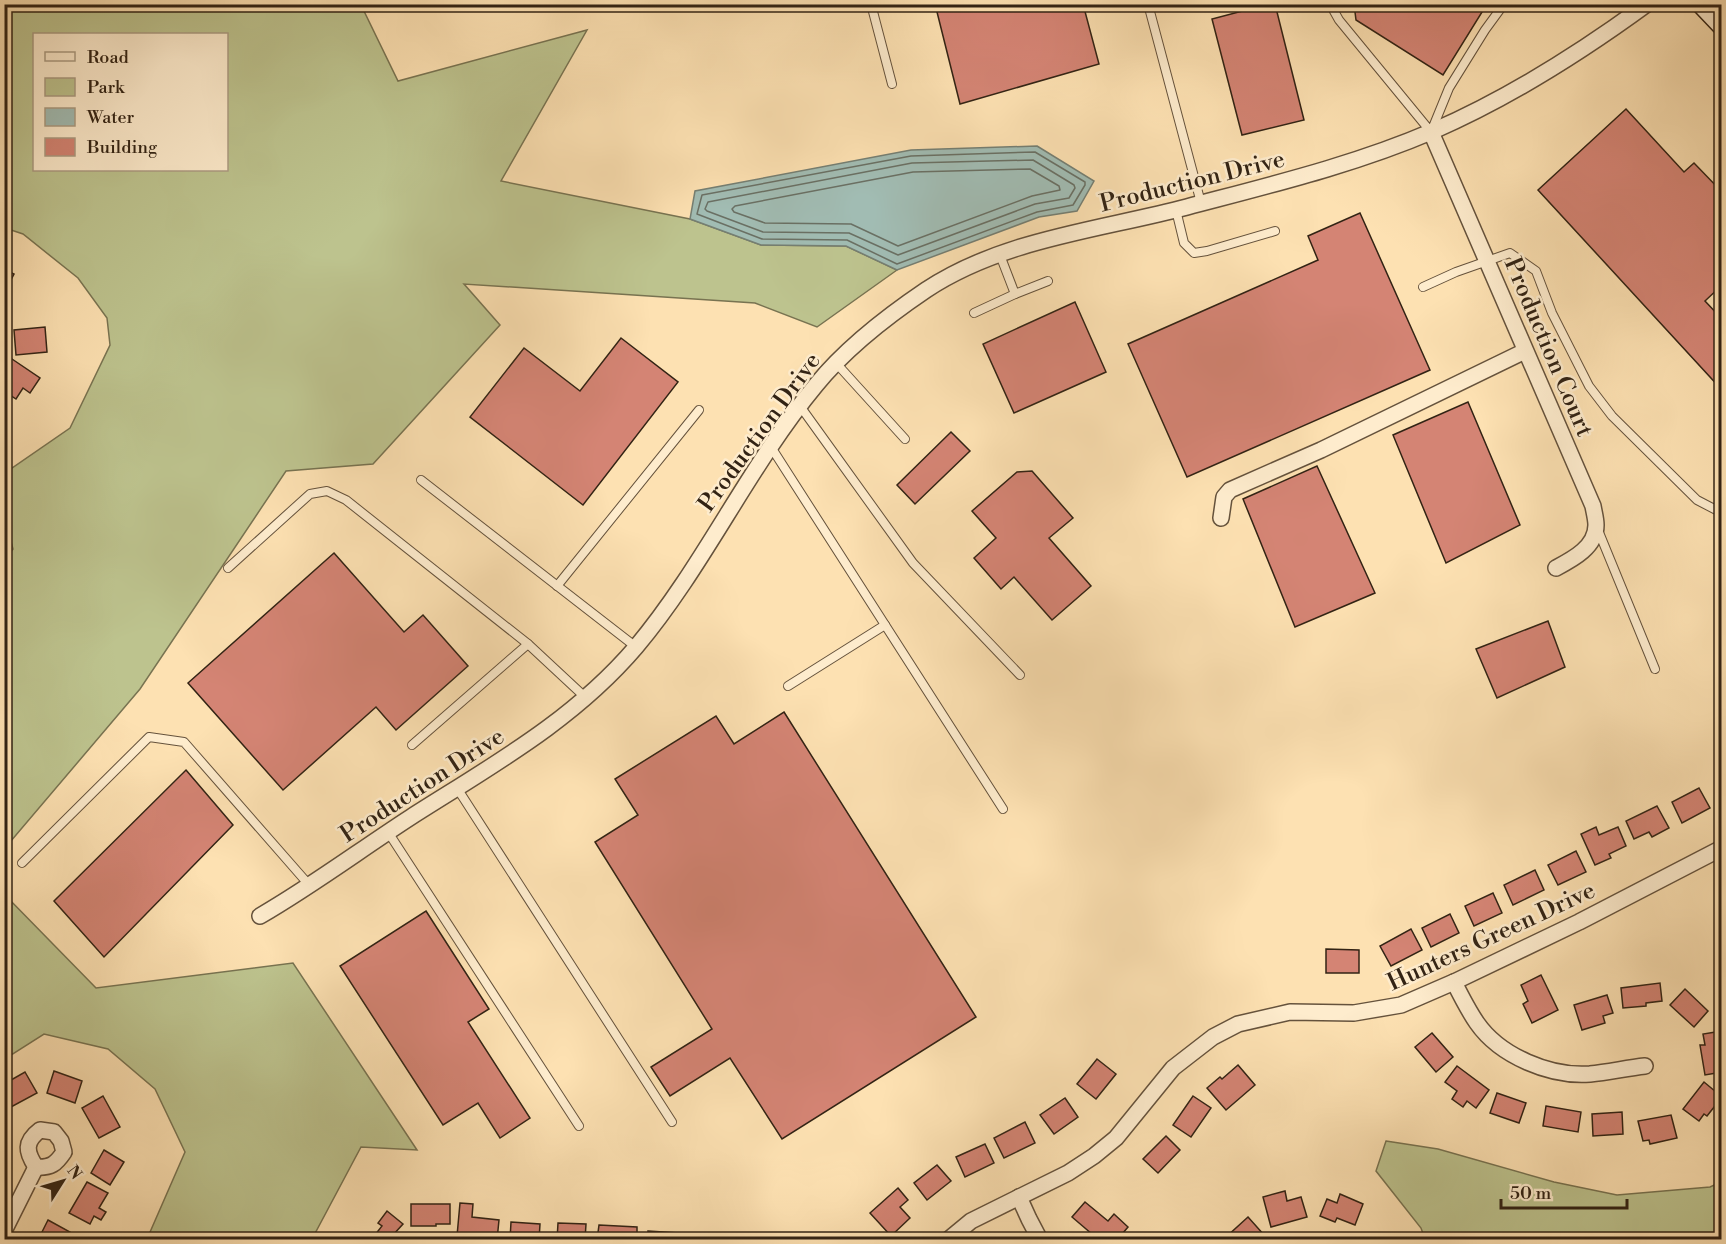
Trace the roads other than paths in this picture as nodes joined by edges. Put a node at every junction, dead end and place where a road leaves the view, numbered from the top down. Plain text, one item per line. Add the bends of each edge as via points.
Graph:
1 (871, 4) edge
2 (1148, 4) edge
3 (1330, 4) edge
4 (1504, 4) edge
5 (1647, 4) edge
6 (1703, 4) edge
7 (1722, 24) edge
8 (892, 84) dead end
9 (1431, 132) junction
10 (1200, 203) junction
11 (1176, 210) junction
12 (1275, 231) dead end
13 (1000, 255) junction
14 (1486, 261) junction
15 (1048, 281) dead end
16 (1423, 286) dead end
17 (1016, 294) junction
18 (974, 313) dead end
19 (1525, 351) junction
20 (836, 363) junction
21 (800, 406) junction
22 (699, 410) dead end
23 (905, 439) dead end
24 (771, 447) junction
25 (421, 480) dead end
26 (1722, 513) edge
27 (1221, 518) dead end
28 (1597, 526) junction
29 (228, 568) dead end
30 (1556, 568) dead end
31 (557, 586) junction
32 (885, 625) junction
33 (528, 644) junction
34 (636, 647) junction
35 (1654, 669) dead end
36 (1020, 675) dead end
37 (788, 686) dead end
38 (586, 698) junction
39 (412, 746) dead end
40 (457, 788) junction
41 (1003, 809) dead end
42 (388, 832) junction
43 (1722, 848) edge
44 (22, 863) dead end
45 (310, 886) junction
46 (260, 916) dead end
47 (1454, 982) junction
48 (1645, 1066) dead end
49 (672, 1122) dead end
50 (579, 1126) dead end
51 (36, 1167) dead end
52 (1020, 1197) junction
53 (4, 1231) edge
54 (948, 1239) edge
55 (1040, 1239) edge

1 - 8 lane
2 - 10 lane
3 - 9 lane via 1339,21
4 - 9 lane via 1449,88
5 - 9 street, Production Drive via 1558,64 1486,106
6 - 7 main road
9 - 10 street, Production Drive via 1321,171
9 - 14 street, Production Court
10 - 11 street, Production Drive
11 - 12 lane via 1184,243 1194,253
11 - 13 street, Production Drive
13 - 17 lane
13 - 20 street, Production Drive via 928,289 864,336
14 - 16 lane
14 - 19 street, Production Court
14 - 26 lane via 1510,252 1536,271 1588,386 1612,416 1697,500
15 - 17 lane
17 - 18 lane
19 - 27 street via 1230,490 1224,497
19 - 28 street, Production Court via 1593,506
20 - 21 street, Production Drive
20 - 23 lane
21 - 24 street, Production Drive
21 - 36 lane via 913,563
22 - 31 lane
24 - 32 lane
24 - 34 street, Production Drive
25 - 31 lane
28 - 30 street via 1585,550
28 - 35 lane
29 - 33 lane via 310,494 327,491 345,500
31 - 34 lane
32 - 37 lane
32 - 41 lane
33 - 38 lane
33 - 39 lane
34 - 38 street, Production Drive
38 - 40 street, Production Drive via 506,758
40 - 42 street, Production Drive
40 - 49 lane
42 - 45 street, Production Drive
42 - 50 lane
43 - 47 street, Hunters Green Drive
44 - 45 lane via 149,737 184,742
45 - 46 street, Production Drive
47 - 48 street via 1476,1023 1492,1040 1522,1060 1577,1074
47 - 52 street, Hunters Green Drive via 1401,1005 1378,1010 1290,1012 1239,1024 1214,1037 1173,1068 1116,1138 1094,1156
51 - 53 street
52 - 54 street, Hunters Green Drive via 971,1221
52 - 55 street

